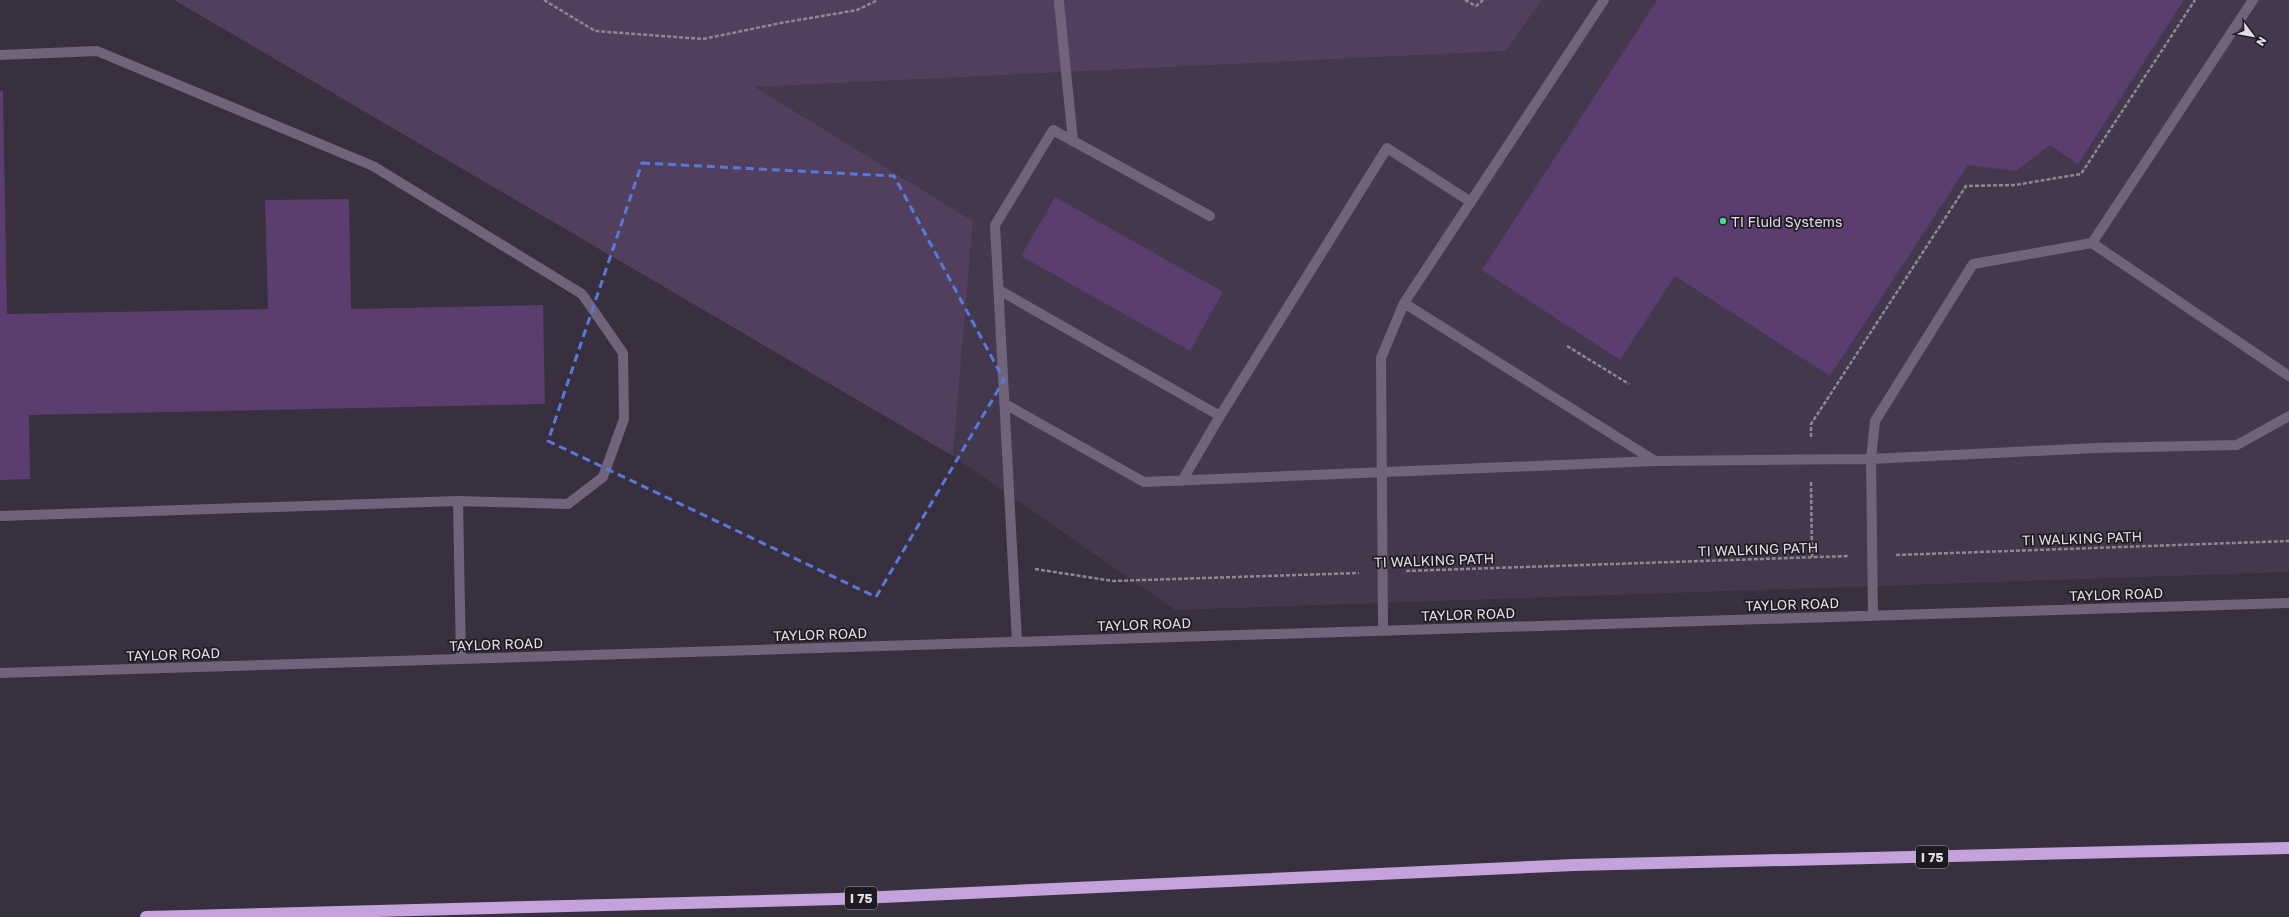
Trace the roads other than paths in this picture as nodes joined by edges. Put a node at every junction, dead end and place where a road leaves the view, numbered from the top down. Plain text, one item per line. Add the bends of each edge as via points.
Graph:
1 (1604, 0) edge
2 (2253, 0) edge
3 (1059, 2) dead end
4 (0, 55) edge
5 (1073, 141) junction
6 (1471, 202) junction
7 (1210, 216) dead end
8 (2092, 243) junction
9 (999, 290) junction
10 (1404, 303) junction
11 (2289, 376) edge
12 (1005, 404) junction
13 (1220, 416) junction
14 (2289, 416) edge
15 (1871, 459) junction
16 (1655, 461) junction
17 (1382, 472) junction
18 (1182, 481) junction
19 (458, 501) junction
20 (0, 516) edge
21 (2289, 603) edge
22 (1873, 615) junction
23 (1383, 630) junction
24 (1017, 642) junction
25 (461, 659) junction
26 (0, 673) edge
27 (2289, 848) edge
28 (146, 917) edge

1 - 6 street
2 - 8 street
3 - 5 street
4 - 19 street via 97,51 373,166 582,294 623,353 624,419 603,477 568,504
5 - 7 street
5 - 9 street via 1053,130 995,225
6 - 10 street
6 - 13 street via 1387,148
8 - 11 street
8 - 15 street via 1974,264 1875,421
9 - 12 street
9 - 13 street
10 - 16 street
10 - 17 street via 1381,358
12 - 18 street via 1144,482
12 - 24 street
13 - 18 street
14 - 15 street via 2237,445
15 - 16 street
15 - 22 street
16 - 17 street
17 - 18 street
17 - 23 street
19 - 20 street
19 - 25 street
21 - 22 street, TAYLOR ROAD
22 - 23 street, TAYLOR ROAD
23 - 24 street, TAYLOR ROAD
24 - 25 street, TAYLOR ROAD
25 - 26 street, TAYLOR ROAD
27 - 28 highway, I 75 via 1574,865 838,900

